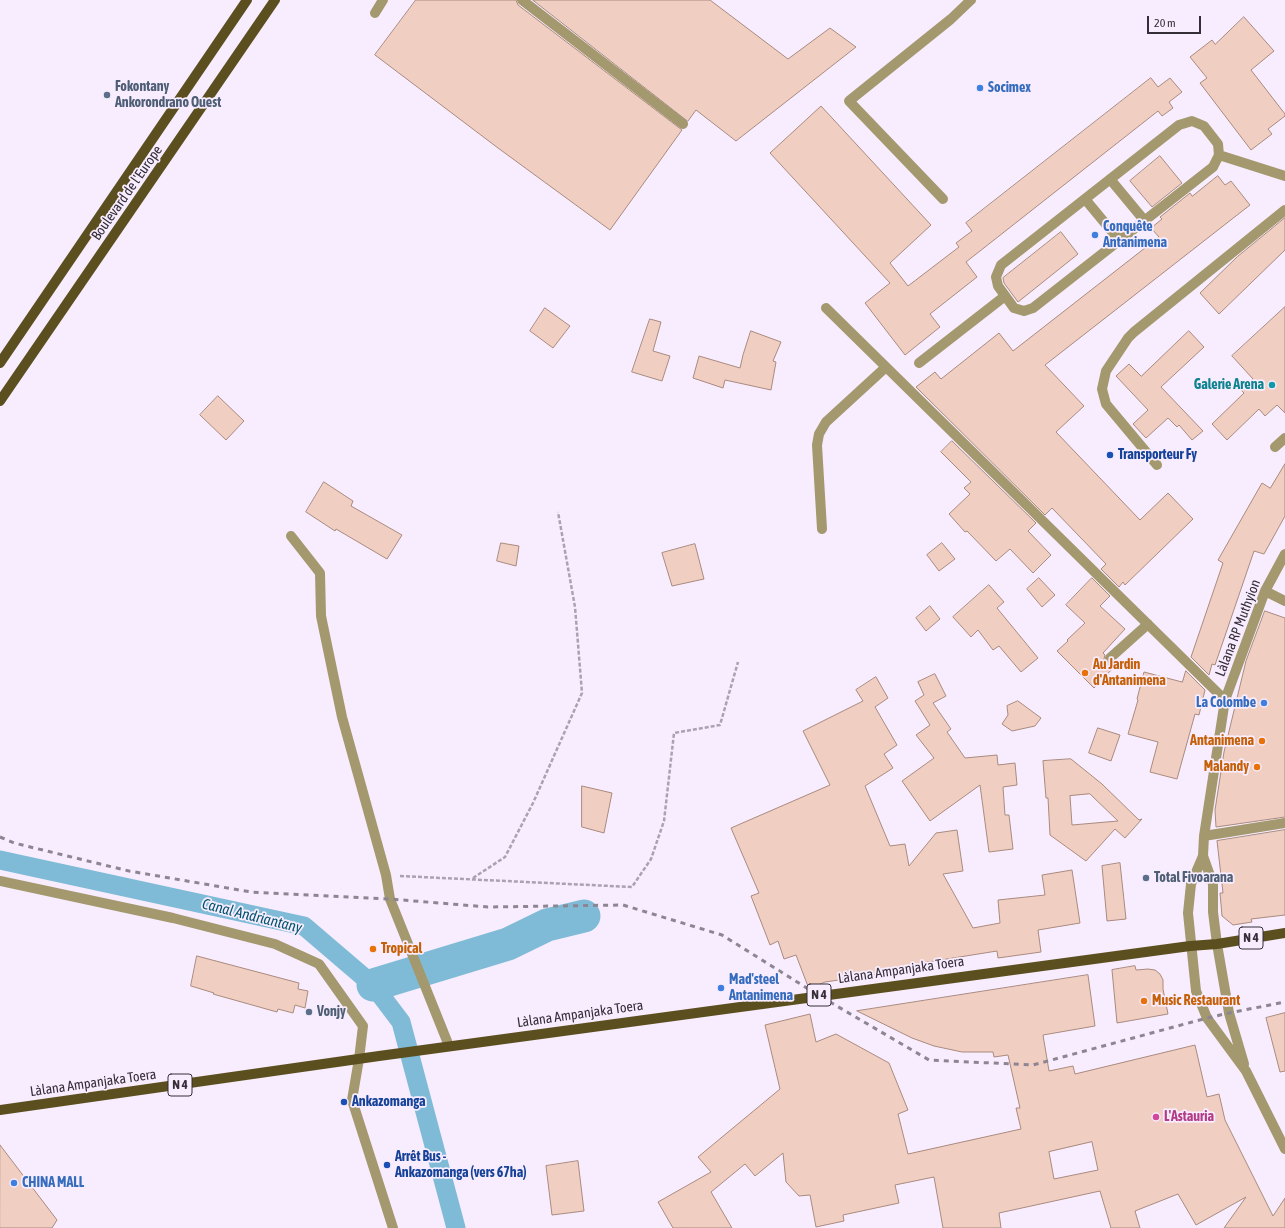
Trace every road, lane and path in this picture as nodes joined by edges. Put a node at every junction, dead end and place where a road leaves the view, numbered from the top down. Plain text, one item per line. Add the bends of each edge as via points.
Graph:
1 (247, 0) edge
2 (275, 0) edge
3 (384, 0) edge
4 (522, 0) edge
5 (971, 0) edge
6 (375, 13) dead end
7 (683, 124) dead end
8 (1219, 155) junction
9 (1285, 176) edge
10 (1110, 179) junction
11 (943, 199) dead end
12 (1085, 199) junction
13 (1285, 210) edge
14 (1144, 220) junction
15 (1119, 240) junction
16 (1005, 296) junction
17 (826, 308) dead end
18 (0, 363) edge
19 (919, 363) dead end
20 (886, 367) junction
21 (0, 401) edge
22 (1285, 438) edge
23 (1275, 447) dead end
24 (1156, 465) dead end
25 (558, 512) dead end
26 (822, 529) dead end
27 (291, 536) dead end
28 (1285, 554) edge
29 (1265, 592) junction
30 (1285, 601) edge
31 (1148, 624) junction
32 (1110, 658) dead end
33 (738, 662) dead end
34 (1226, 700) junction
35 (1285, 823) edge
36 (1204, 836) junction
37 (1203, 856) junction
38 (386, 875) junction
39 (472, 878) junction
40 (0, 881) edge
41 (1285, 933) edge
42 (1216, 944) junction
43 (1190, 946) junction
44 (449, 1046) junction
45 (359, 1059) junction
46 (1246, 1071) junction
47 (0, 1110) edge
48 (1285, 1149) edge
49 (393, 1228) edge

1 - 18 main road, Boulevard de l'Europe
2 - 21 main road, Boulevard de l'Europe
3 - 6 street
4 - 7 street
5 - 11 street via 952,19 849,101
8 - 9 street
8 - 10 street via 1218,144 1204,126 1192,121 1179,124
8 - 14 street via 1213,166
10 - 12 street
10 - 14 street
12 - 15 street
12 - 16 street via 1001,265 996,277 998,286
13 - 24 street via 1134,332 1106,371 1102,389 1106,404
14 - 15 street
15 - 16 street via 1033,308 1024,311 1014,308
16 - 19 street
17 - 20 street
20 - 26 street via 826,422 819,434 817,446
20 - 31 street
22 - 23 street
25 - 39 path via 575,606 582,693 505,857
27 - 38 street via 320,573 321,616 342,717
28 - 29 street, Làlana RP Muthyion
29 - 30 street
29 - 34 street, Làlana RP Muthyion
31 - 32 street
31 - 34 street
33 - 39 path via 720,725 674,733 664,821 651,859 632,887
34 - 36 street, Làlana RP Muthyion
35 - 36 street
36 - 37 street, Làlana RP Muthyion
37 - 42 street, Làlana RP Muthyion via 1213,884
37 - 43 street, Làlana RP Muthyion via 1191,884 1188,913
38 - 39 path
38 - 44 street via 390,899
40 - 45 street via 172,918 275,944 319,964 363,1026
41 - 42 main road, Làlana Ampanjaka Toera / N 4
42 - 43 main road, Làlana Ampanjaka Toera / N 4
42 - 46 street, Làlana RP Muthyion via 1229,1013
43 - 44 main road, Làlana Ampanjaka Toera / N 4
43 - 46 street, Làlana RP Muthyion via 1196,991 1207,1018
44 - 45 main road, Làlana Ampanjaka Toera / N 4
45 - 47 main road, Làlana Ampanjaka Toera / N 4
45 - 49 street via 352,1100
46 - 48 street

